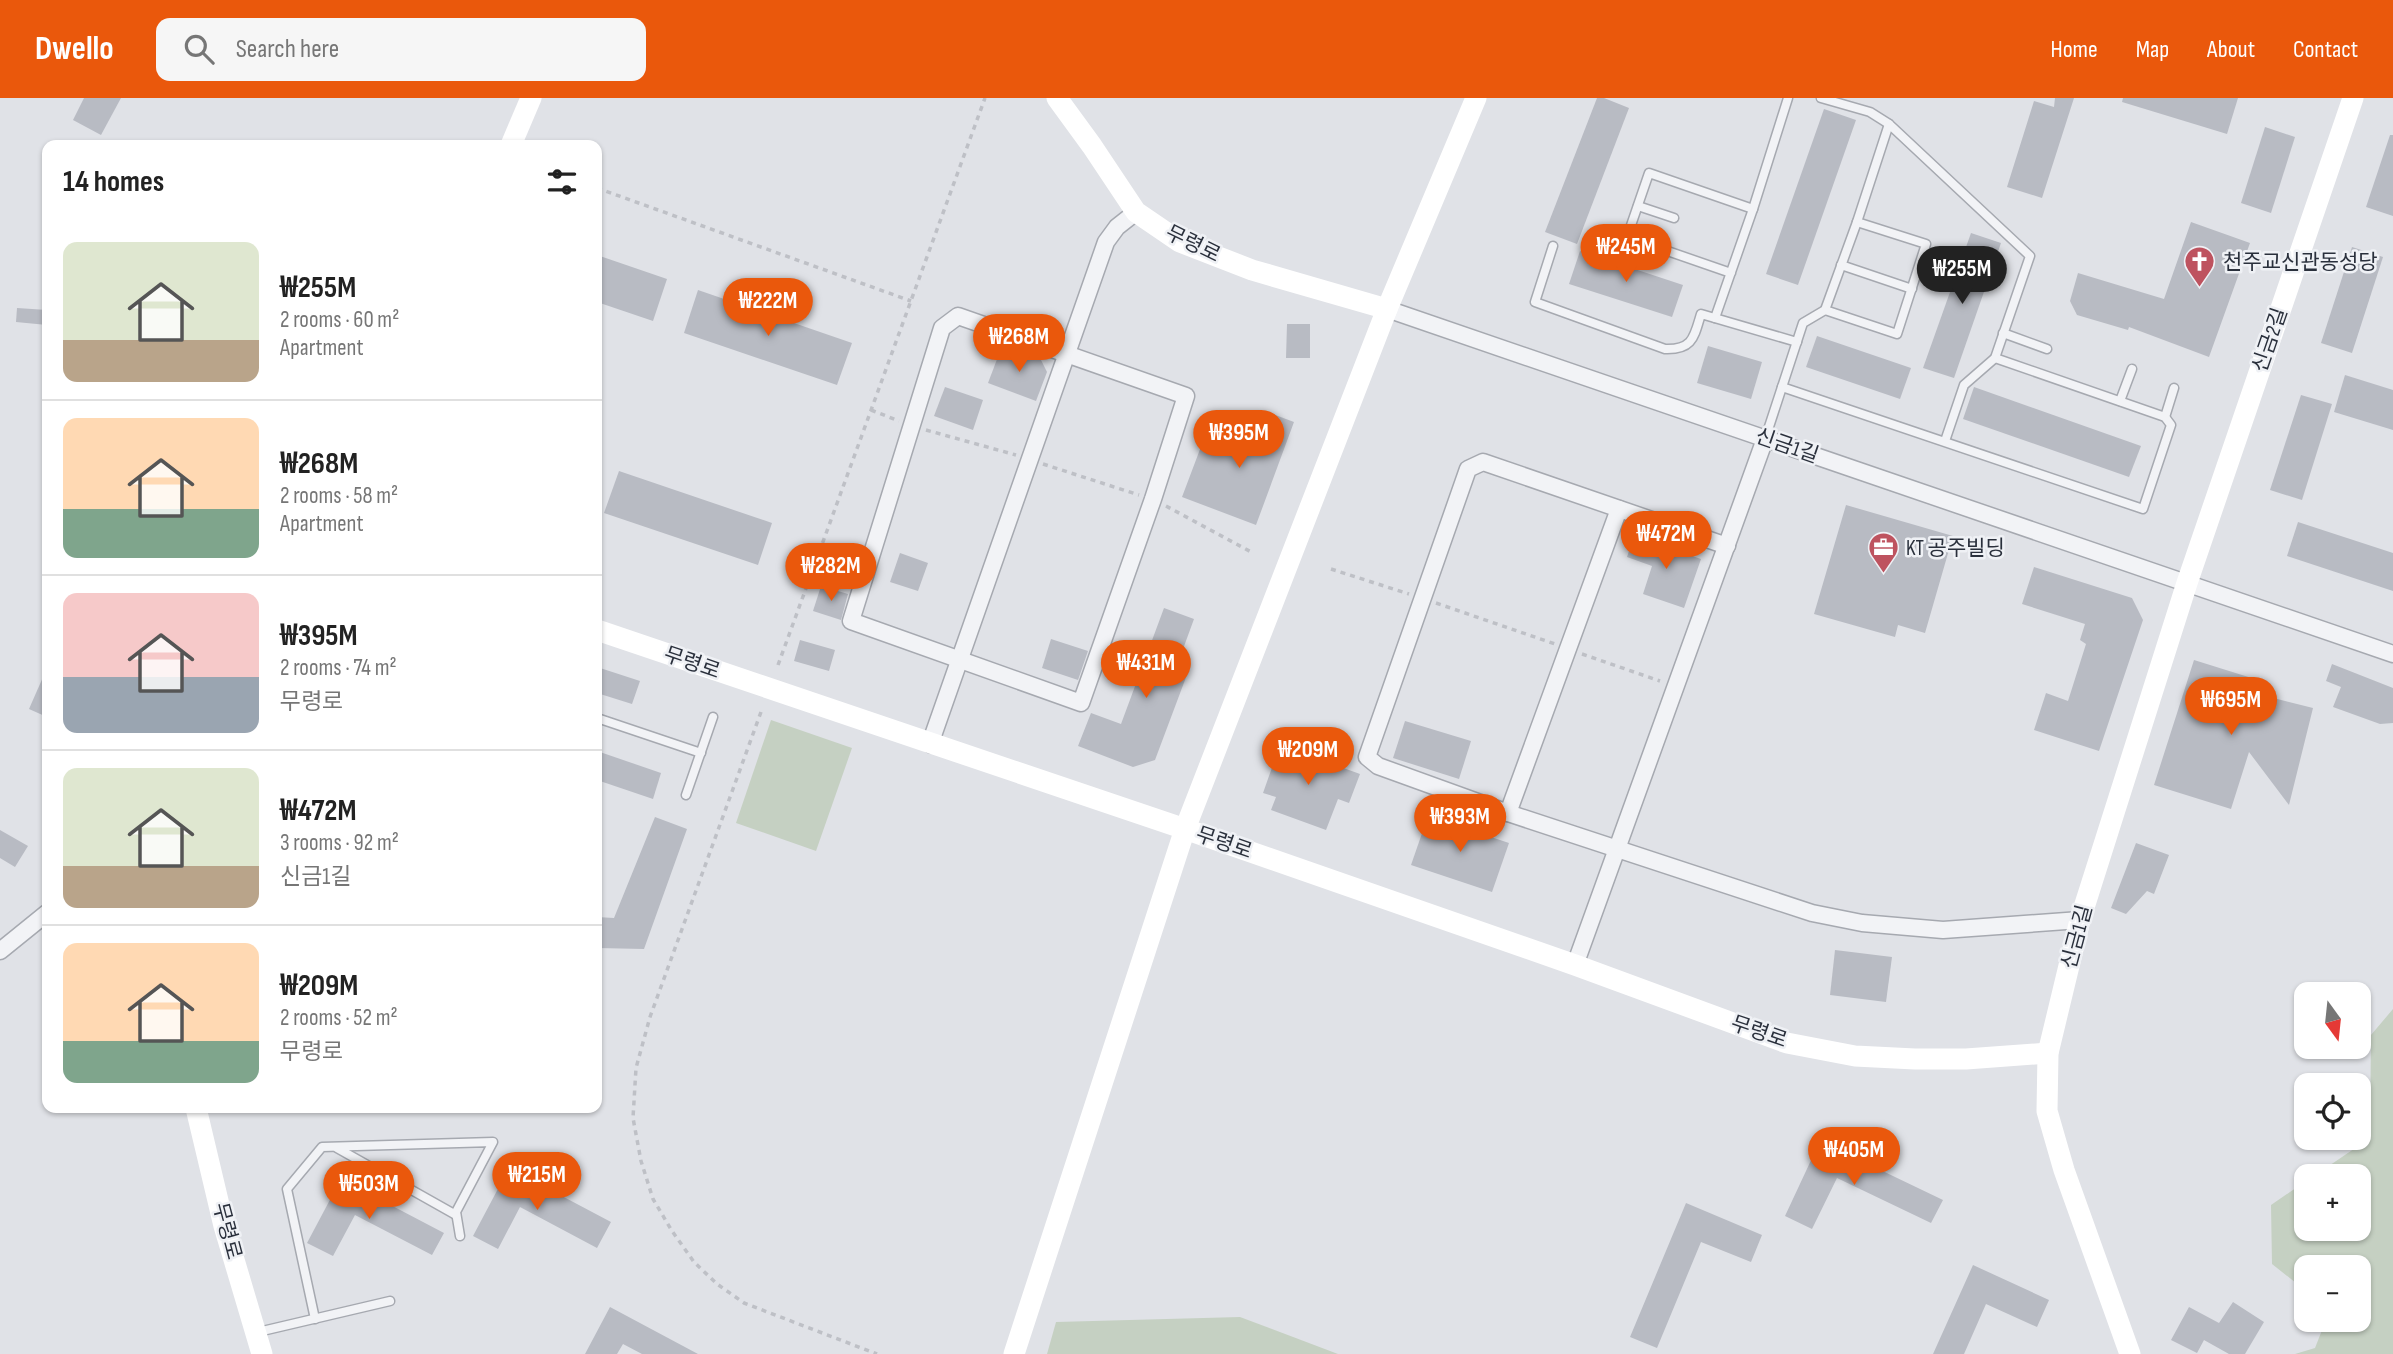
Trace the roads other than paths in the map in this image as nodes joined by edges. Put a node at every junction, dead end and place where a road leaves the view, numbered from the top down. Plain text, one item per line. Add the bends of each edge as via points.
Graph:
1 (531, 98) edge
2 (1057, 98) edge
3 (1476, 98) edge
4 (1788, 98) edge
5 (1821, 98) edge
6 (2353, 98) edge
7 (1889, 124) junction
8 (513, 140) edge
9 (1638, 206) junction
10 (1753, 209) junction
11 (1136, 212) junction
12 (1674, 218) dead end
13 (1857, 222) junction
14 (1553, 246) dead end
15 (1841, 265) junction
16 (1731, 272) junction
17 (1912, 289) junction
18 (1387, 309) junction
19 (1825, 310) junction
20 (1715, 318) junction
21 (2003, 333) junction
22 (1797, 342) junction
23 (2048, 349) dead end
24 (1065, 354) junction
25 (1995, 358) junction
26 (2132, 369) dead end
27 (1782, 387) junction
28 (2174, 388) dead end
29 (2120, 401) junction
30 (2165, 417) junction
31 (1765, 439) junction
32 (1945, 441) junction
33 (1619, 509) junction
34 (1727, 545) junction
35 (2187, 583) junction
36 (602, 633) edge
37 (2393, 654) edge
38 (960, 660) junction
39 (713, 717) dead end
40 (602, 720) edge
41 (930, 744) junction
42 (701, 752) junction
43 (686, 795) dead end
44 (1508, 813) junction
45 (1185, 829) junction
46 (1617, 849) junction
47 (42, 917) edge
48 (2080, 920) junction
49 (0, 951) edge
50 (1575, 965) junction
51 (2048, 1052) junction
52 (197, 1113) edge
53 (335, 1146) junction
54 (456, 1215) junction
55 (460, 1236) dead end
56 (390, 1301) dead end
57 (315, 1319) junction
58 (255, 1333) junction
59 (262, 1354) edge
60 (1014, 1354) edge
61 (2130, 1354) edge

1 - 8 street
2 - 11 street, 무령로
3 - 18 street, 무령로
4 - 10 lane
5 - 7 lane via 1870,112
6 - 35 street, 신금2길
7 - 13 lane
7 - 21 lane via 2030,256
9 - 10 lane via 1649,173
9 - 12 lane
9 - 16 lane via 1627,237
10 - 16 lane
11 - 18 street, 무령로 via 1180,242
11 - 24 street via 1106,242
13 - 15 lane
13 - 17 lane via 1926,244
14 - 20 lane via 1535,302 1665,349 1689,344 1701,314
15 - 17 lane
15 - 19 lane
16 - 20 lane
17 - 19 lane via 1897,334
18 - 31 street, 신금1길
18 - 45 street, 무령로
19 - 22 lane via 1803,323
20 - 22 lane
21 - 23 lane
21 - 25 lane
22 - 27 lane
24 - 38 street
24 - 38 street via 958,316 942,328 851,621
24 - 38 street via 1186,396 1153,499 1081,703
25 - 29 lane
25 - 32 lane via 1964,385
26 - 29 lane
27 - 31 lane
27 - 32 lane
28 - 30 lane
29 - 30 lane
30 - 32 lane via 2171,425 2143,509
31 - 34 street
31 - 35 street, 신금1길
33 - 34 street
33 - 44 street
33 - 44 street via 1483,462 1468,469 1367,757 1378,766
34 - 46 street
35 - 37 street, 신금1길
35 - 48 street, 신금1길
36 - 41 street, 무령로
38 - 41 street
39 - 42 lane
40 - 42 lane
41 - 45 street, 무령로
42 - 43 lane
44 - 46 street
45 - 50 street, 무령로
45 - 60 street, 무령로
46 - 48 street via 1812,913 1862,923 1943,930
46 - 50 street
47 - 49 street
48 - 51 street, 신금1길
50 - 51 street, 무령로 via 1787,1043 1854,1056 1966,1059
51 - 61 street via 2047,1111
52 - 58 street, 무령로
53 - 54 lane
53 - 54 lane via 493,1142
53 - 57 lane via 322,1147 287,1189
54 - 55 lane
56 - 57 lane
57 - 58 lane
58 - 59 street, 무령로

